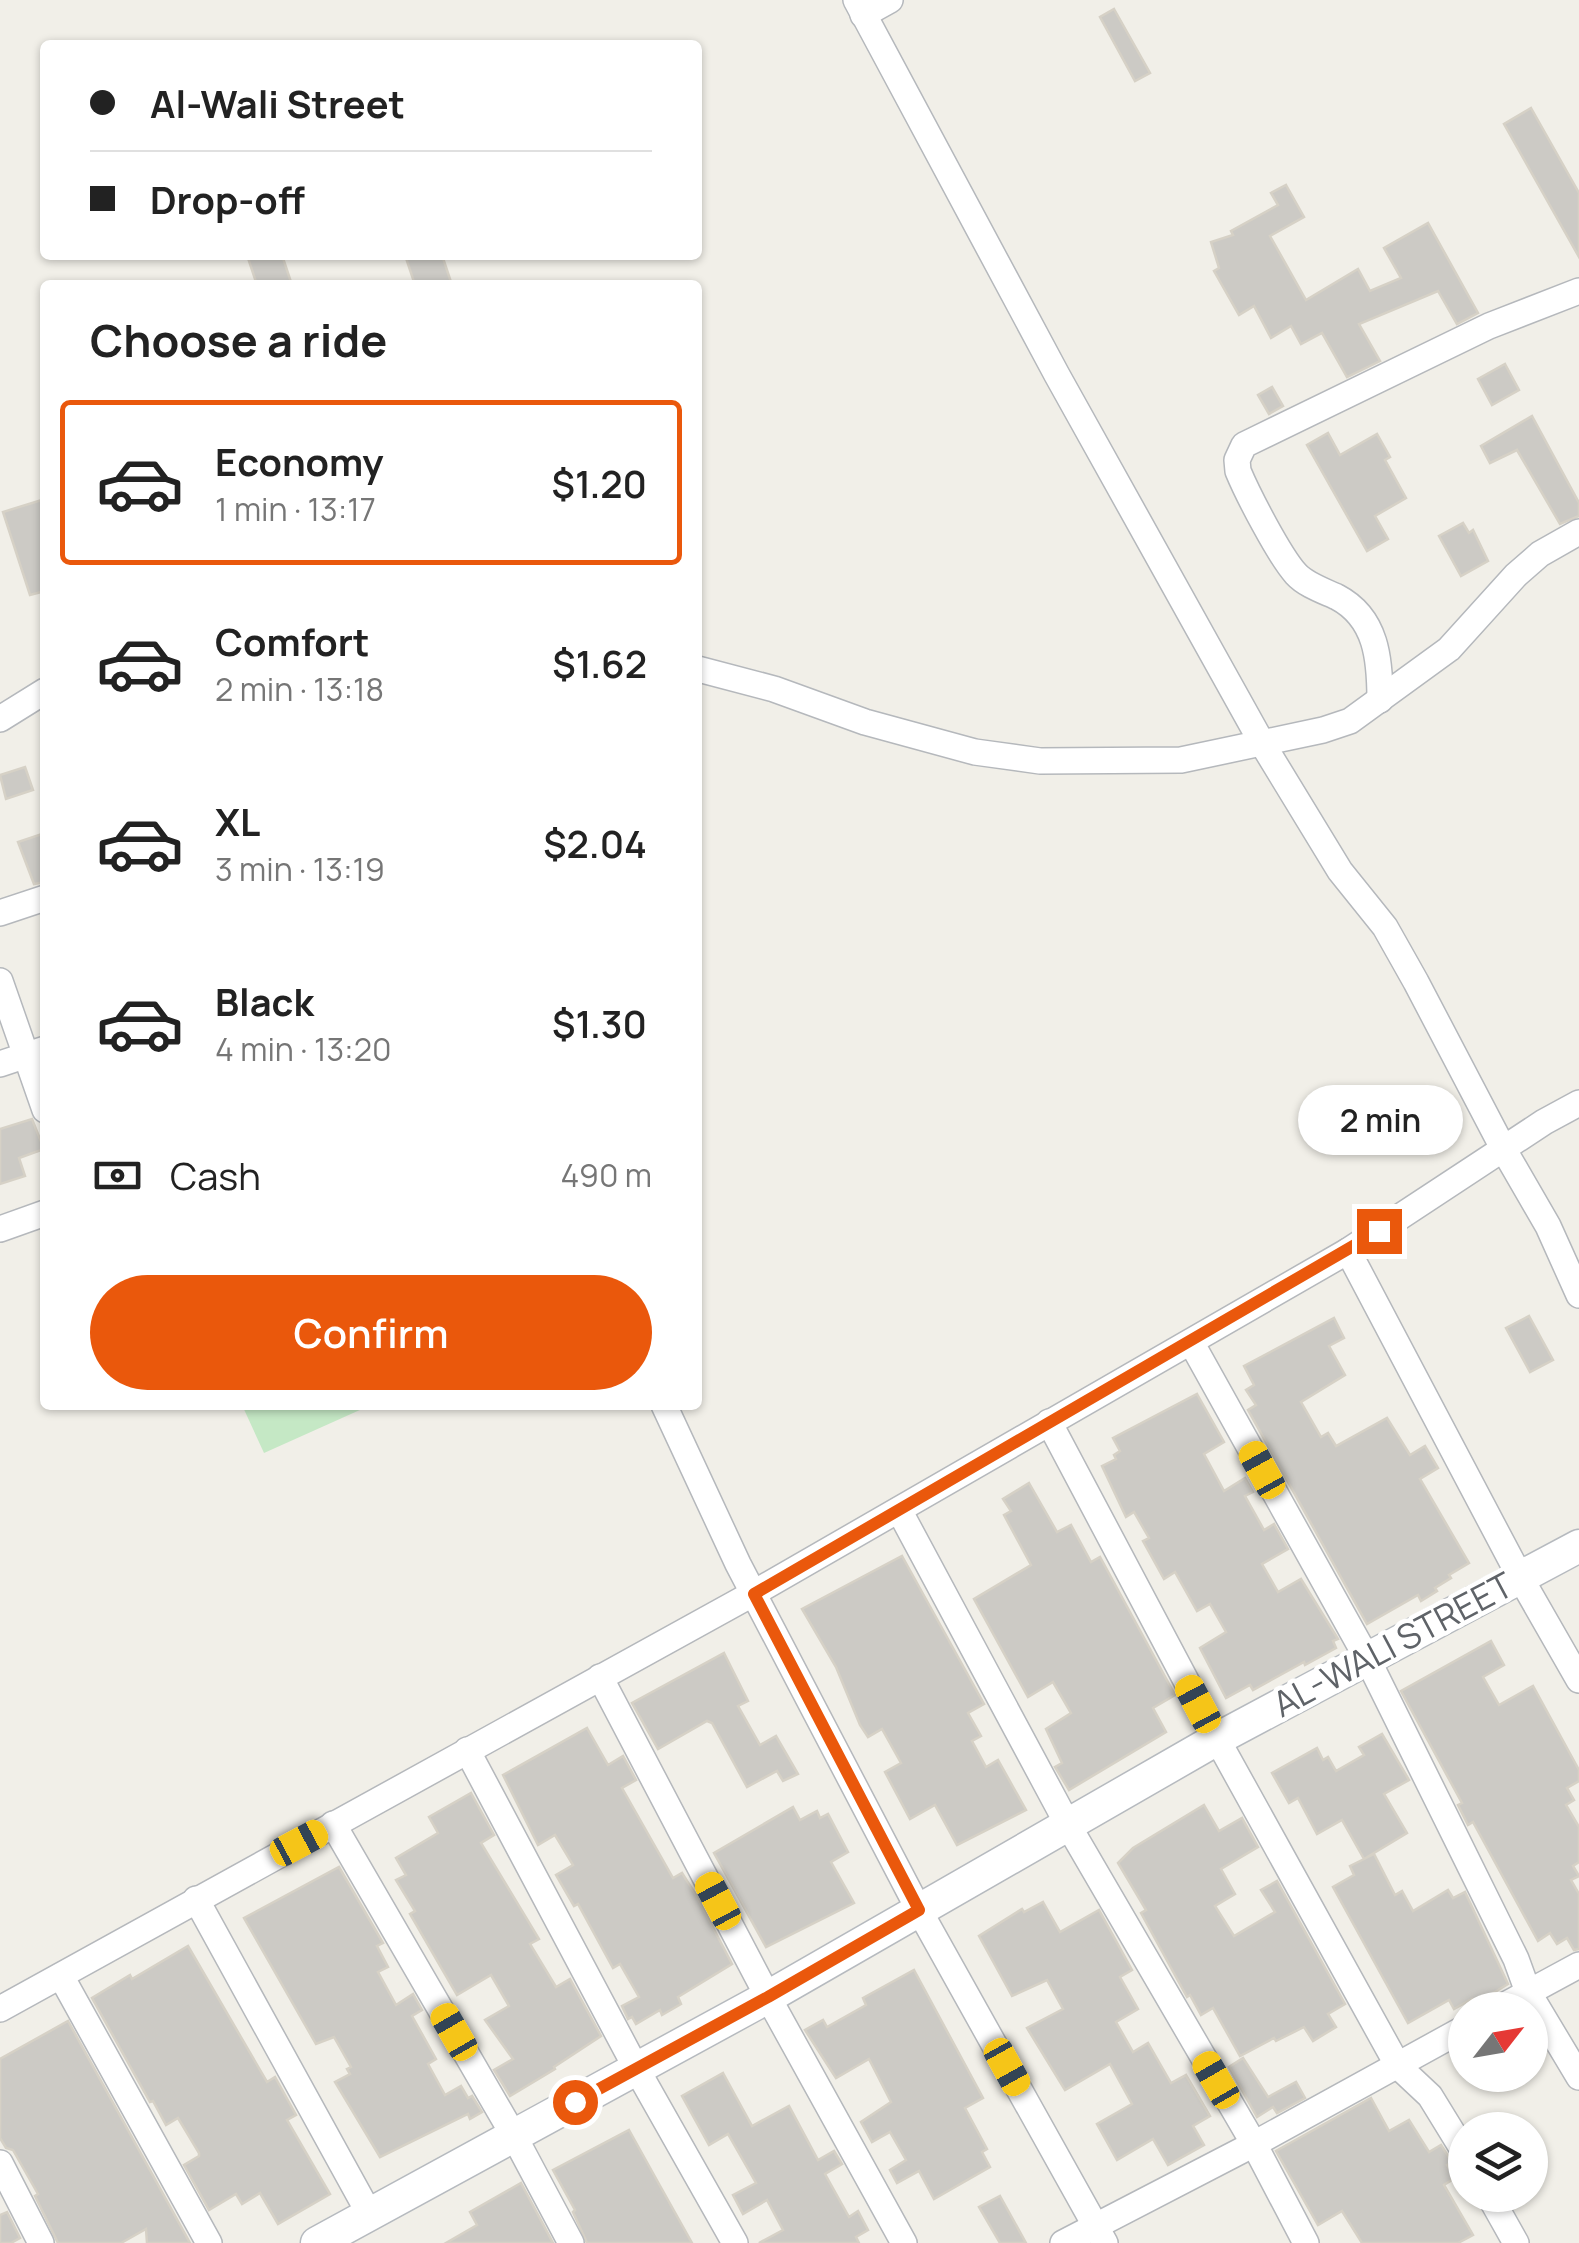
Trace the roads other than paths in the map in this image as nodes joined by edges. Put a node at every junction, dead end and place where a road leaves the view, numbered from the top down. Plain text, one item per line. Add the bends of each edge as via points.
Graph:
1 (890, 0) edge
2 (860, 7) edge
3 (1579, 291) edge
4 (1579, 532) edge
5 (702, 669) edge
6 (40, 694) edge
7 (1380, 700) junction
8 (0, 719) edge
9 (1262, 743) junction
10 (40, 900) edge
11 (0, 913) edge
12 (0, 981) edge
13 (35, 1052) edge
14 (0, 1064) edge
15 (40, 1081) edge
16 (1579, 1103) edge
17 (1504, 1150) junction
18 (40, 1215) edge
19 (0, 1229) edge
20 (1348, 1251) junction
21 (1579, 1295) edge
22 (1191, 1342) junction
23 (666, 1410) edge
24 (1048, 1422) junction
25 (899, 1510) junction
26 (1579, 1546) edge
27 (1520, 1576) junction
28 (754, 1594) junction
29 (1368, 1660) junction
30 (600, 1677) junction
31 (1579, 1680) edge
32 (1217, 1738) junction
33 (467, 1750) junction
34 (333, 1824) junction
35 (1068, 1825) junction
36 (196, 1899) junction
37 (919, 1910) junction
38 (1579, 1965) edge
39 (60, 1976) junction
40 (1528, 1992) joint
41 (768, 1997) junction
42 (0, 2010) edge
43 (1548, 2025) edge
44 (1448, 2038) edge
45 (1398, 2066) junction
46 (636, 2068) junction
47 (1579, 2077) edge
48 (1448, 2125) edge
49 (514, 2136) junction
50 (1254, 2144) junction
51 (0, 2163) edge
52 (1499, 2212) edge
53 (370, 2215) junction
54 (1100, 2234) edge
55 (42, 2243) edge
56 (209, 2243) edge
57 (317, 2243) edge
58 (571, 2243) edge
59 (735, 2243) edge
60 (904, 2243) edge
61 (1063, 2243) edge
62 (1306, 2243) edge
63 (1516, 2243) edge

1 - 2 street
2 - 9 street
3 - 7 street via 1489,326 1244,445 1238,471 1296,574 1364,620 1376,644
4 - 7 street via 1516,574 1449,649
5 - 9 street via 938,742 1040,762 1181,760
6 - 8 street
7 - 9 street via 1350,722
9 - 17 street via 1340,871 1385,927
10 - 11 street
12 - 13 street
13 - 14 street
13 - 15 street
16 - 17 street
17 - 20 street
17 - 21 street
18 - 19 street
20 - 22 street
20 - 27 street
22 - 24 street
22 - 29 street
23 - 28 street
24 - 25 street
24 - 32 street
25 - 28 street
25 - 35 street
26 - 27 main road, AL-WALI STREET
27 - 29 main road, AL-WALI STREET
27 - 31 street
28 - 30 street
28 - 37 street
29 - 32 main road, AL-WALI STREET
29 - 40 street
30 - 33 street
30 - 41 street
32 - 35 main road, AL-WALI STREET
32 - 45 street
33 - 34 street
33 - 46 street
34 - 36 street
34 - 49 street
35 - 37 main road, AL-WALI STREET
35 - 50 street
36 - 39 street
36 - 53 street
37 - 41 main road, AL-WALI STREET
37 - 54 street
38 - 40 street
39 - 42 street
39 - 56 street
41 - 46 main road, AL-WALI STREET
41 - 60 street
43 - 47 street
44 - 45 street
45 - 48 street via 1430,2096
45 - 50 street
46 - 49 main road, AL-WALI STREET
46 - 59 street
49 - 53 main road, AL-WALI STREET
49 - 58 street
50 - 54 street
50 - 62 street
51 - 55 street
52 - 63 street
53 - 57 main road, AL-WALI STREET
54 - 61 street

